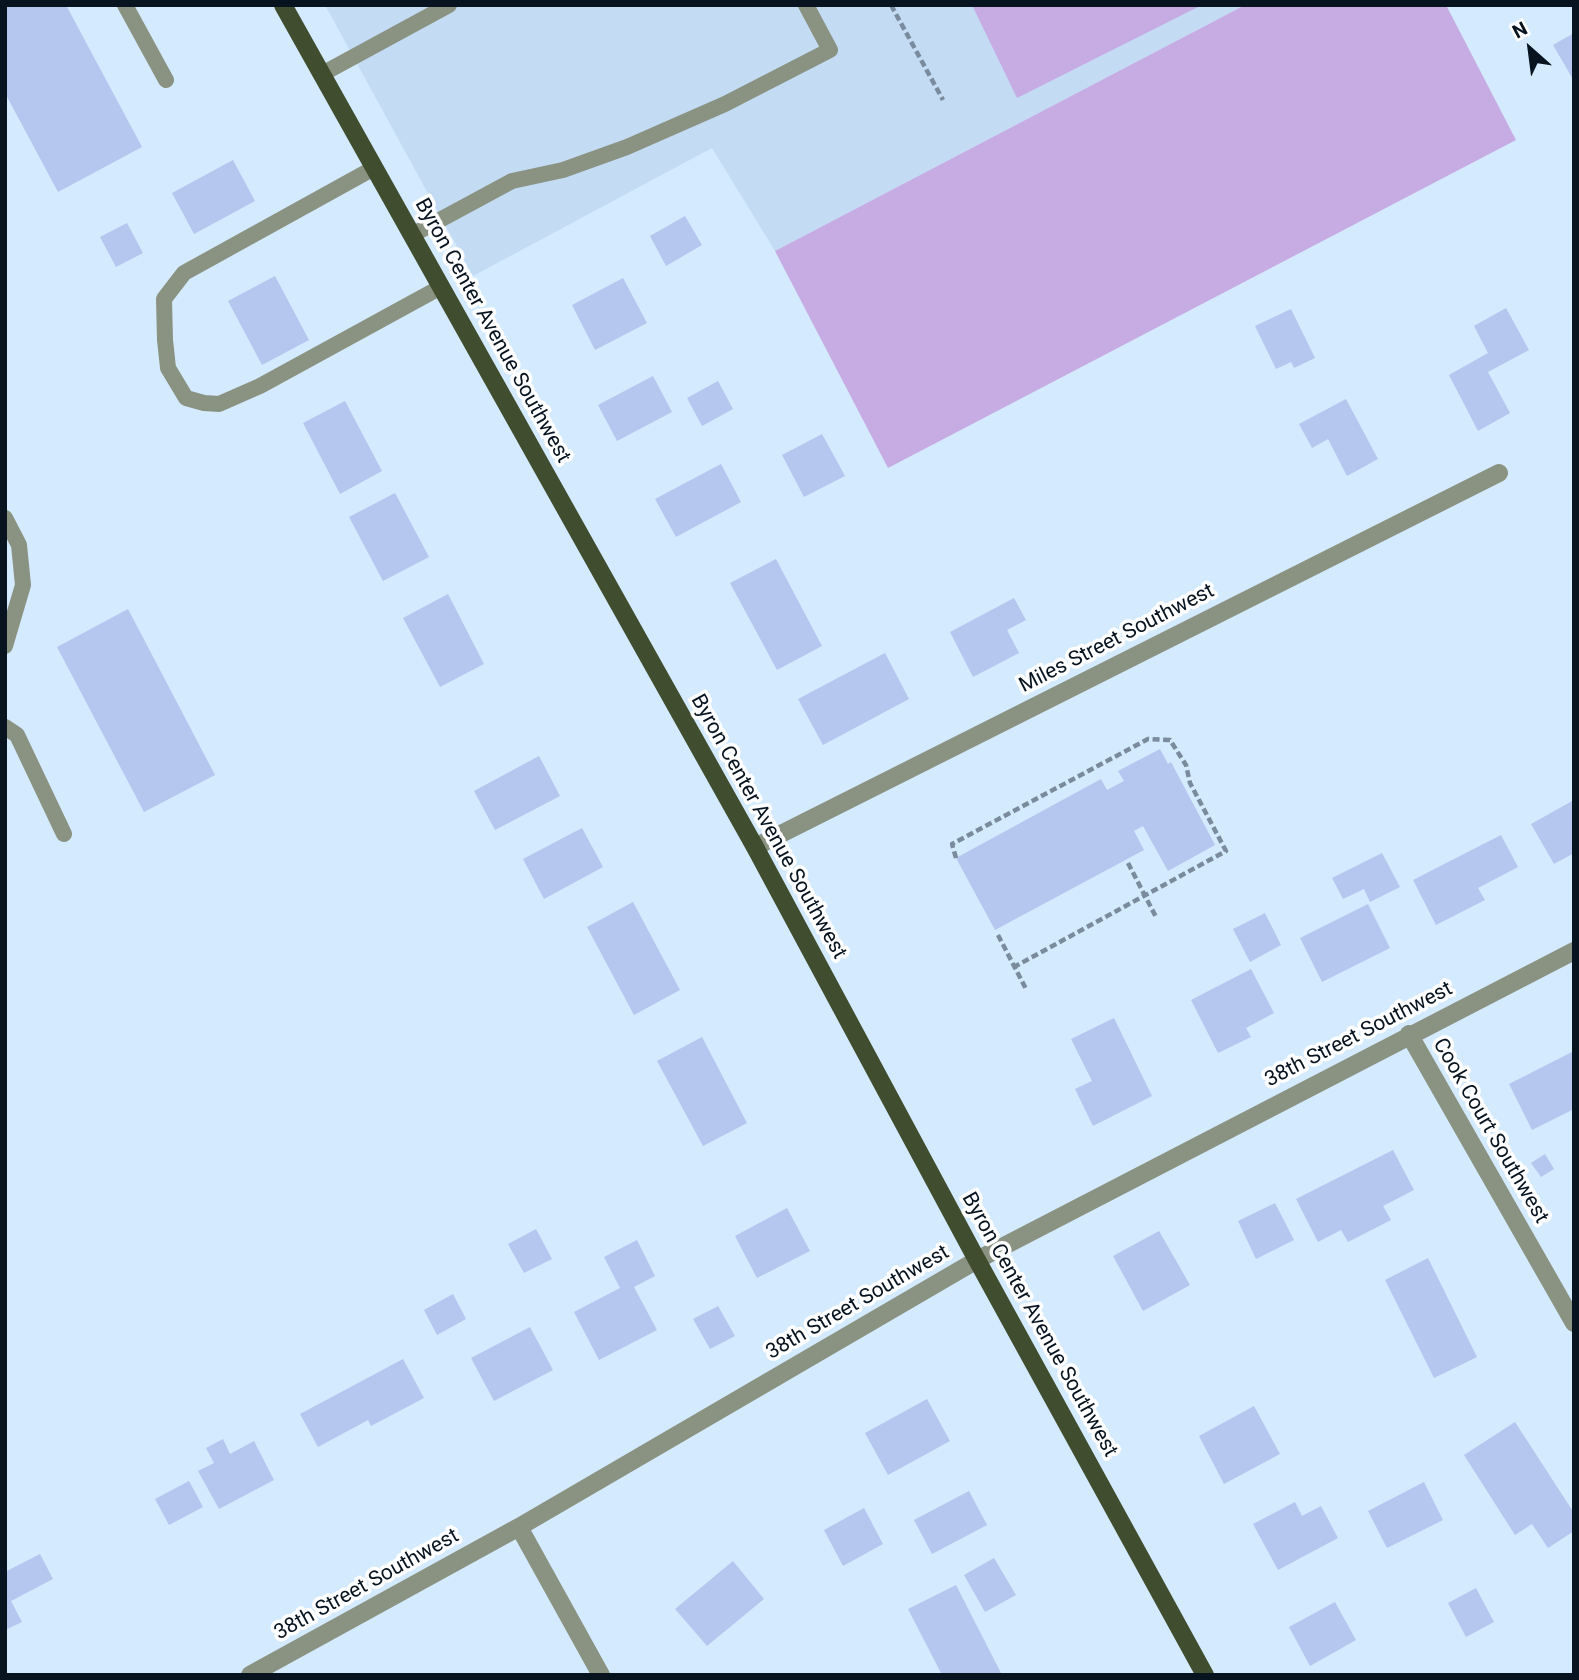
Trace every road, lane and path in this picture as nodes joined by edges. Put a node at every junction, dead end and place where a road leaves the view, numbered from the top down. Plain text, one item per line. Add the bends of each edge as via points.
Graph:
1 (125, 5) edge
2 (283, 5) edge
3 (449, 5) edge
4 (806, 5) edge
5 (891, 5) edge
6 (321, 74) junction
7 (166, 80) dead end
8 (943, 100) dead end
9 (374, 167) junction
10 (412, 235) junction
11 (441, 287) junction
12 (1499, 473) dead end
13 (5, 518) edge
14 (5, 646) edge
15 (5, 727) edge
16 (64, 834) dead end
17 (755, 847) junction
18 (956, 858) dead end
19 (1128, 863) dead end
20 (1145, 895) junction
21 (1156, 917) dead end
22 (998, 935) dead end
23 (1574, 951) edge
24 (1014, 967) junction
25 (1026, 989) dead end
26 (1409, 1034) junction
27 (977, 1260) junction
28 (1574, 1323) edge
29 (519, 1527) junction
30 (250, 1675) edge
31 (601, 1675) edge
32 (1205, 1675) edge

1 - 7 lane
2 - 6 main road, Byron Center Avenue Southwest
3 - 6 lane
4 - 10 lane via 830,50 627,147 563,170 512,181
5 - 8 path
6 - 9 main road, Byron Center Avenue Southwest
9 - 10 main road, Byron Center Avenue Southwest
9 - 11 lane via 184,273 164,299 168,368 186,398 219,404
10 - 11 main road, Byron Center Avenue Southwest
11 - 17 main road, Byron Center Avenue Southwest
12 - 17 street, Miles Street Southwest
13 - 14 lane via 19,545 23,585
15 - 16 lane via 18,735
17 - 27 main road, Byron Center Avenue Southwest
18 - 20 path via 952,844 964,837 1148,739 1170,740 1226,851
19 - 20 path
20 - 21 path
20 - 24 path
22 - 24 path
23 - 26 street, 38th Street Southwest
24 - 25 path
26 - 27 street, 38th Street Southwest
26 - 28 street, Cook Court Southwest
27 - 29 street, 38th Street Southwest
27 - 32 main road, Byron Center Avenue Southwest
29 - 30 street, 38th Street Southwest
29 - 31 street

